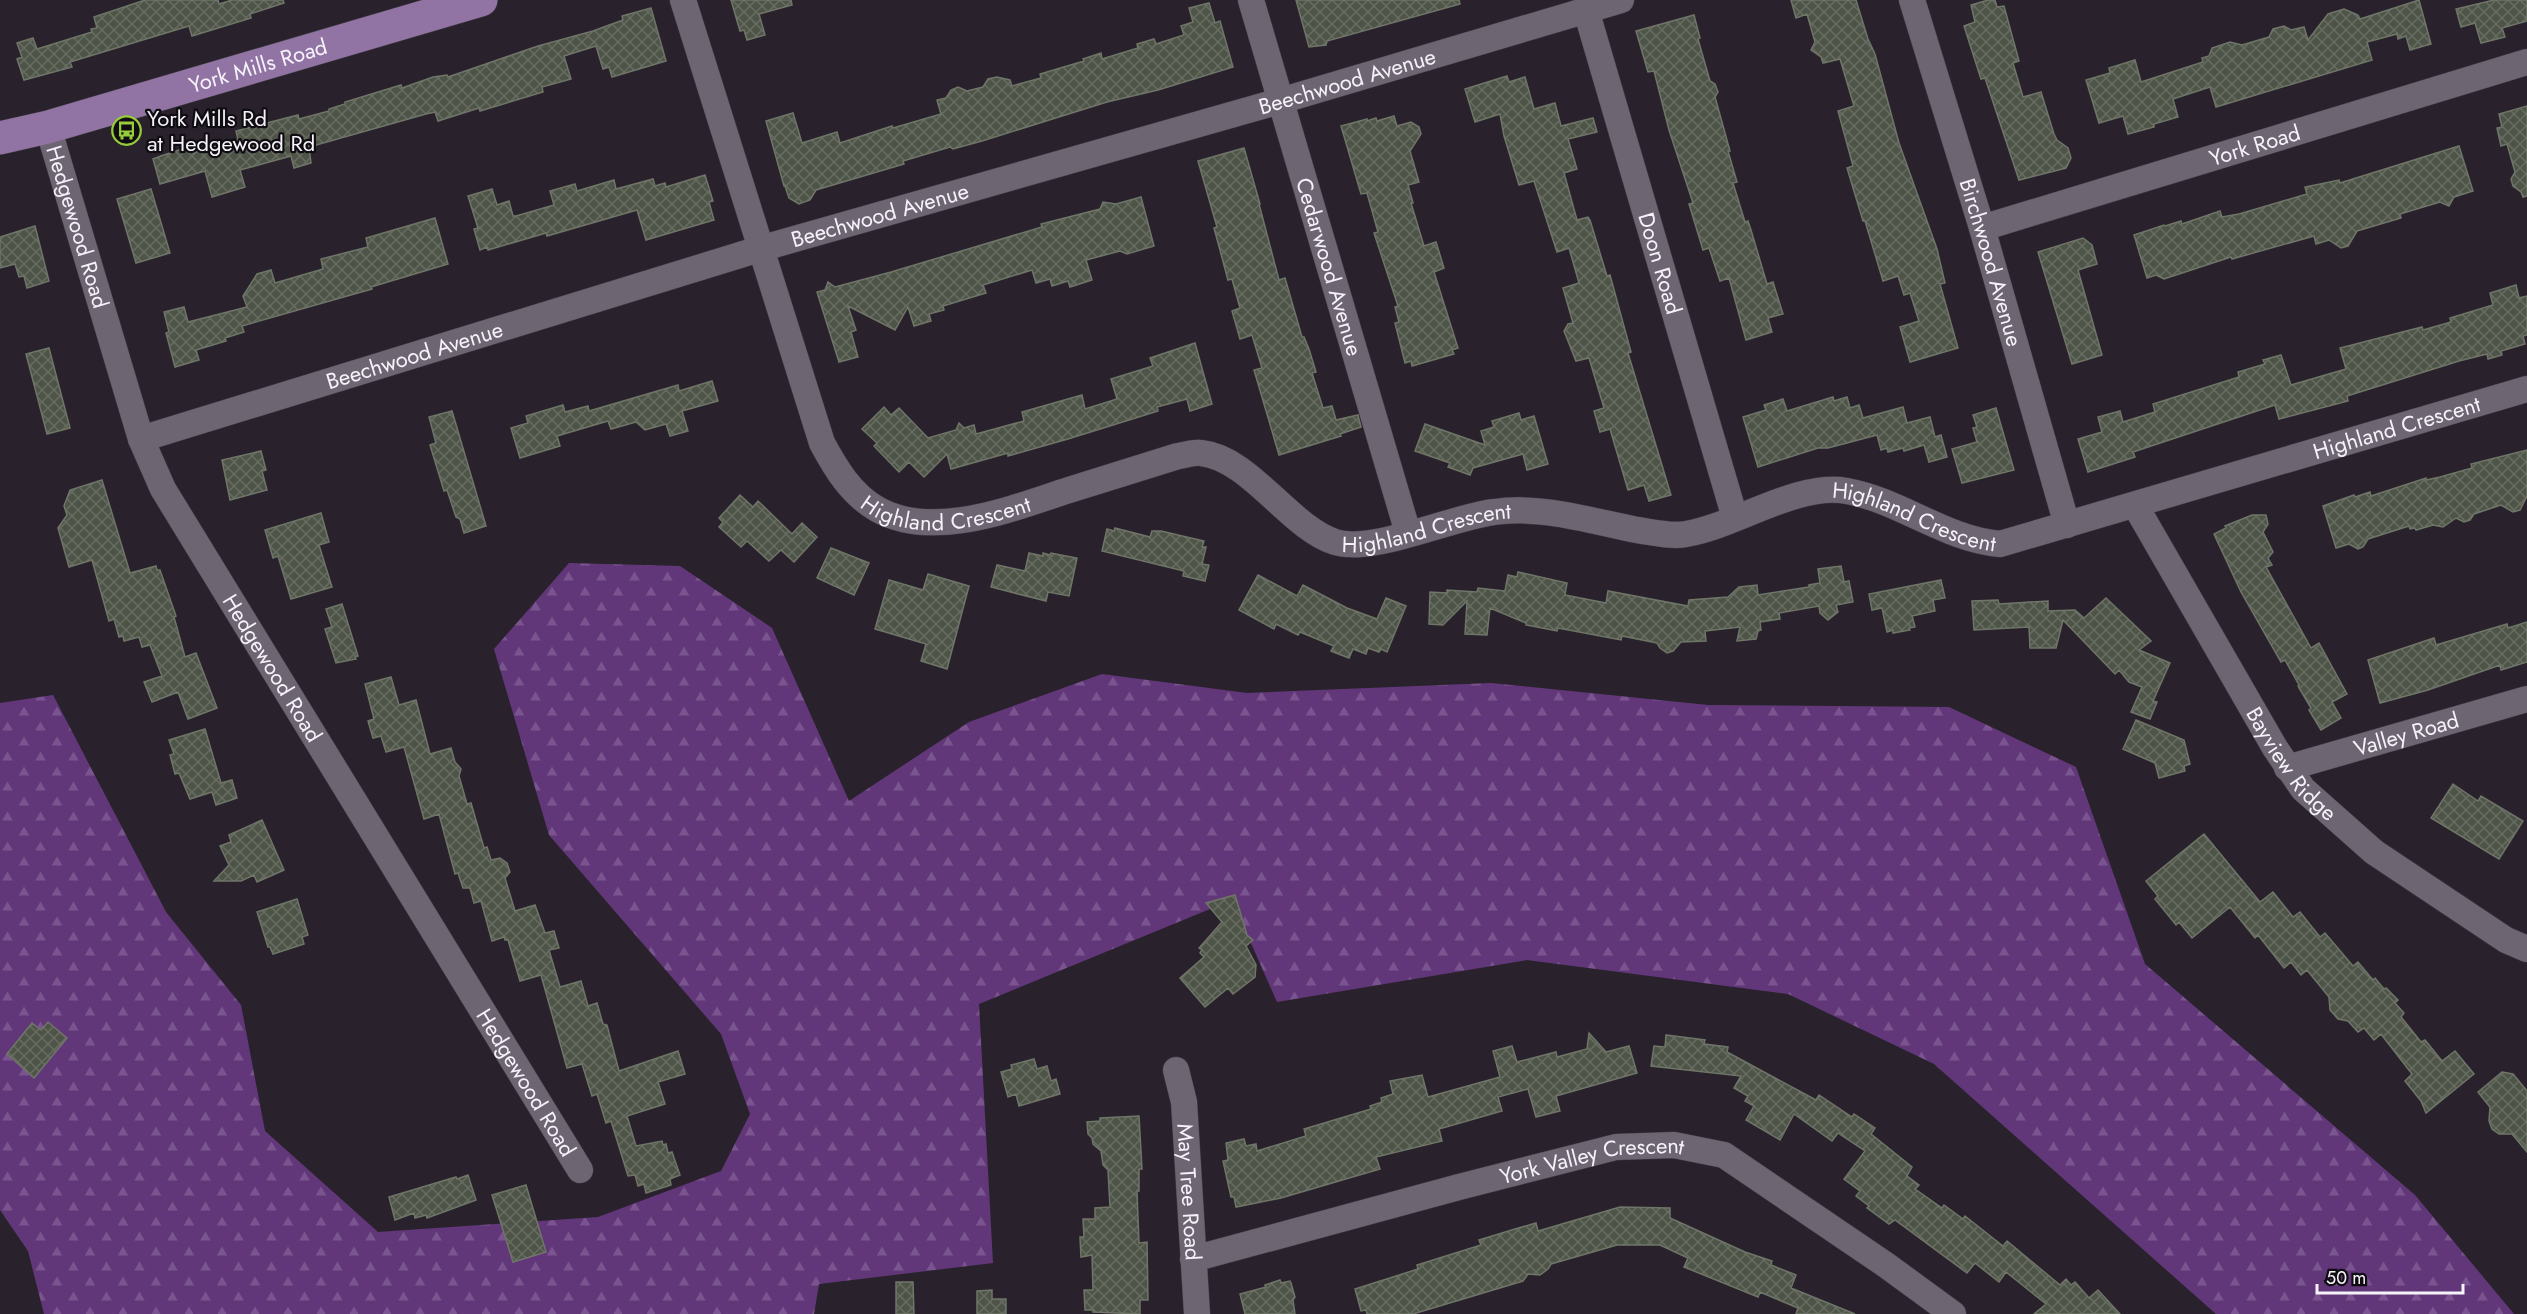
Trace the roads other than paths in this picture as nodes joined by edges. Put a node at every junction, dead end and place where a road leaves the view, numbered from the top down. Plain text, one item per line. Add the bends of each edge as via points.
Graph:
1 (480, 0) edge
2 (683, 0) edge
3 (1251, 0) edge
4 (1621, 0) edge
5 (1912, 0) edge
6 (1586, 10) junction
7 (2527, 62) edge
8 (1280, 101) junction
9 (48, 127) junction
10 (4, 135) edge
11 (1982, 228) junction
12 (763, 248) junction
13 (2527, 389) edge
14 (141, 439) junction
15 (2135, 506) junction
16 (1735, 518) junction
17 (2067, 525) junction
18 (1407, 533) junction
19 (2527, 699) edge
20 (2287, 768) junction
21 (2527, 949) edge
22 (1176, 1070) dead end
23 (580, 1170) dead end
24 (1193, 1259) junction
25 (1197, 1314) edge
26 (1953, 1314) edge

1 - 9 main road, York Mills Road
2 - 12 street, Highland Crescent
3 - 8 street, Cedarwood Avenue
4 - 6 street, Beechwood Avenue
5 - 11 street, Birchwood Avenue
6 - 8 street, Beechwood Avenue
6 - 16 street, Doon Road
7 - 11 street, York Road
8 - 12 street, Beechwood Avenue
8 - 18 street, Cedarwood Avenue
9 - 10 main road, York Mills Road
9 - 14 street, Hedgewood Road
11 - 17 street, Birchwood Avenue
12 - 14 street, Beechwood Avenue
12 - 18 street, Highland Crescent via 822,443 850,488 878,509 930,522 986,516 1178,456 1200,453 1222,459 1335,542 1365,546
13 - 15 street, Highland Crescent
14 - 23 street, Hedgewood Road via 164,489
15 - 17 street, Highland Crescent
15 - 20 street, Bayview Ridge
16 - 17 street, Highland Crescent via 1826,490 1883,501 1980,542 2000,544
16 - 18 street, Highland Crescent via 1685,535 1535,511 1494,512
19 - 20 street, Valley Road
20 - 21 street, Bayview Ridge via 2303,789 2374,852 2506,940
22 - 24 street, May Tree Road via 1184,1102
24 - 25 street, May Tree Road
24 - 26 street, York Valley Crescent via 1616,1147 1674,1145 1724,1155

